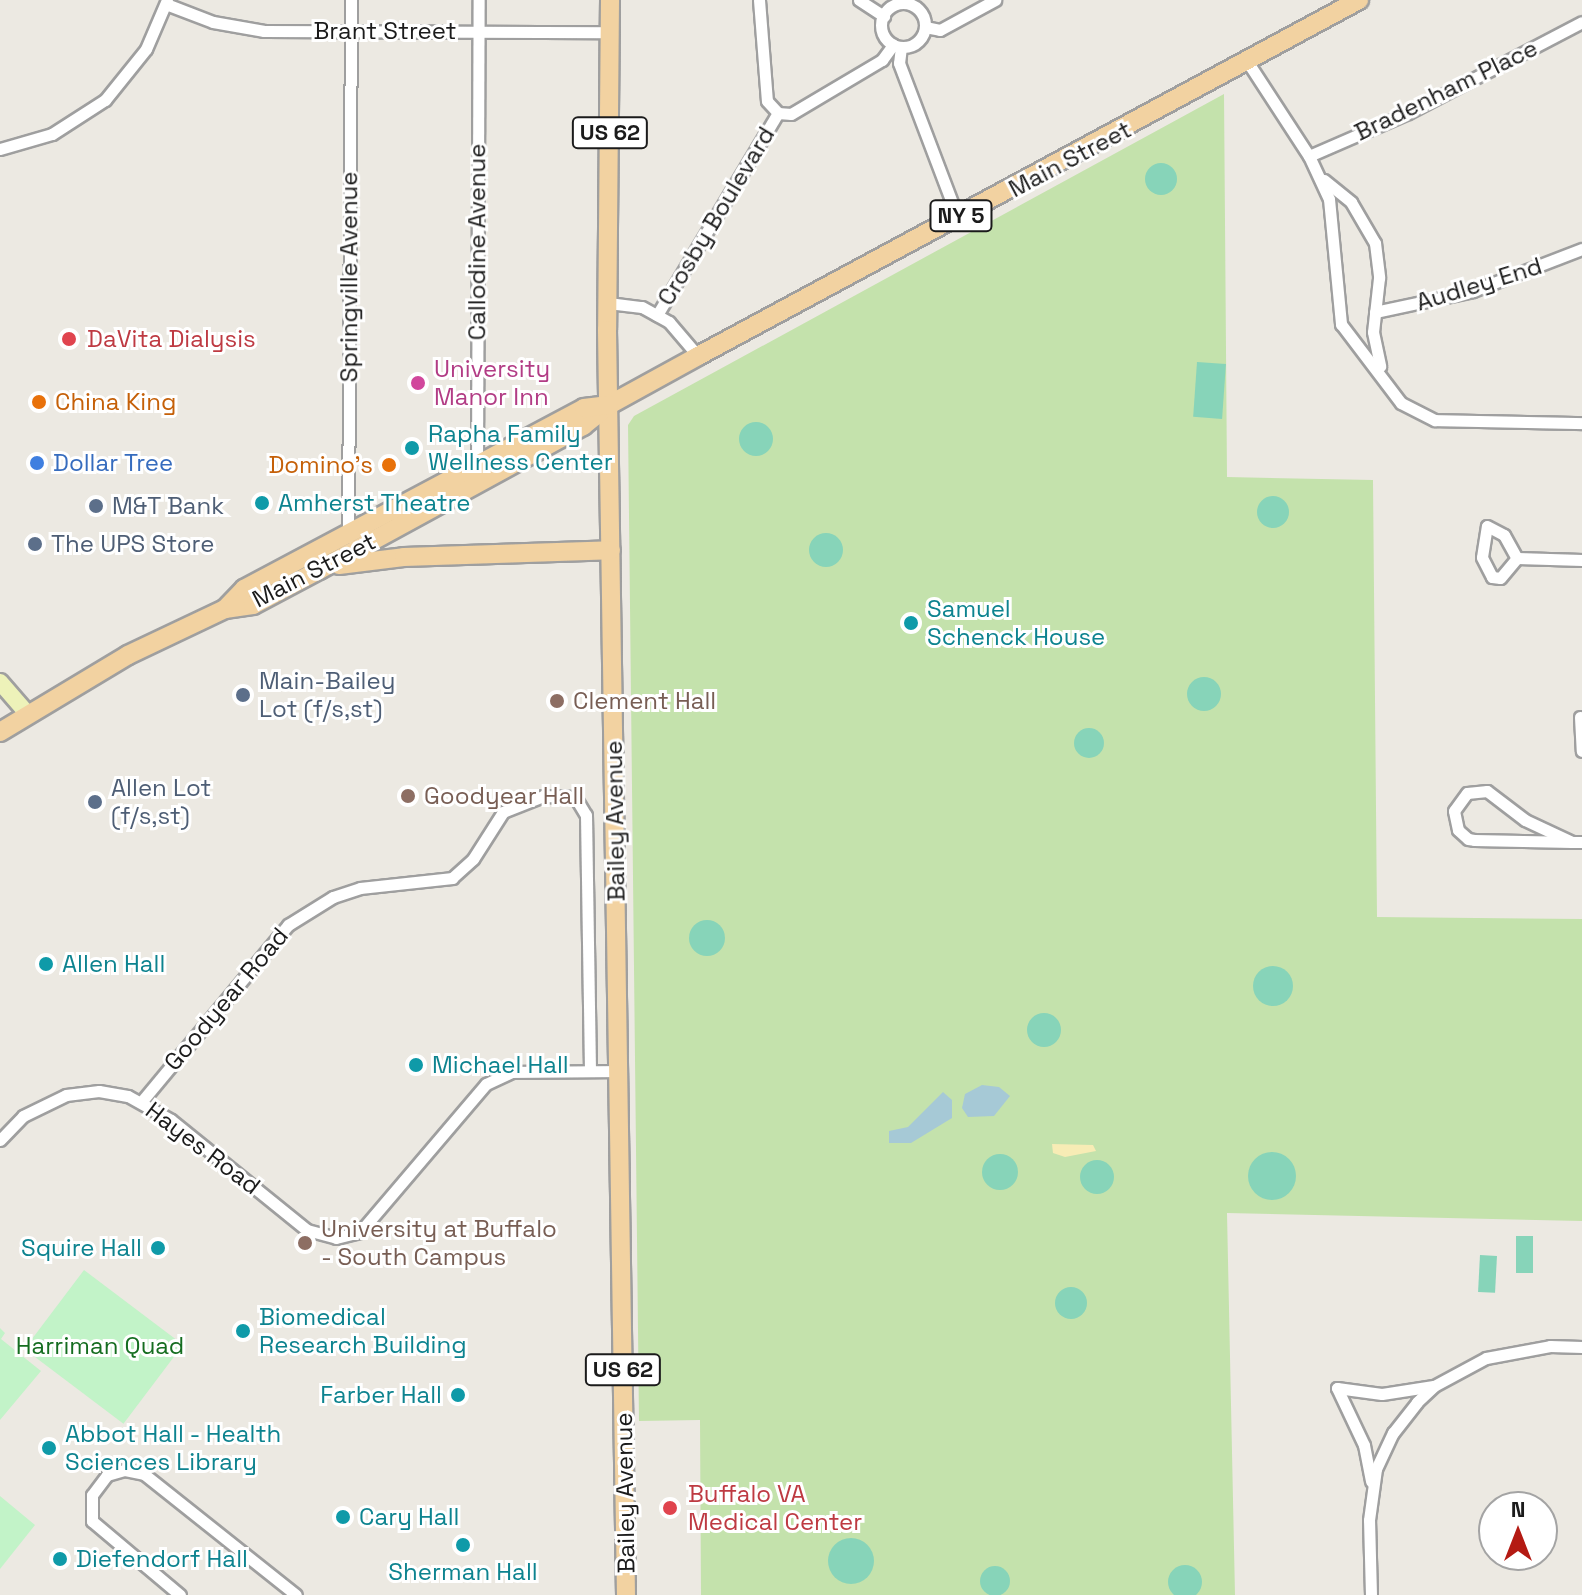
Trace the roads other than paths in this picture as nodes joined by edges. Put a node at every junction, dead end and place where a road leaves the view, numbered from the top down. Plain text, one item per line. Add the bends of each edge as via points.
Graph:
1 (351, 0) edge
2 (479, 0) edge
3 (610, 0) edge
4 (759, 0) edge
5 (859, 0) edge
6 (995, 0) edge
7 (1359, 0) edge
8 (166, 2) edge
9 (911, 2) edge
10 (884, 16) junction
11 (1582, 22) edge
12 (925, 27) junction
13 (479, 30) junction
14 (350, 31) junction
15 (610, 32) junction
16 (897, 46) junction
17 (1247, 61) junction
18 (778, 113) junction
19 (0, 149) edge
20 (1309, 156) junction
21 (1320, 178) junction
22 (958, 218) junction
23 (1582, 249) edge
24 (608, 303) junction
25 (1375, 312) junction
26 (657, 315) junction
27 (698, 356) junction
28 (1382, 374) junction
29 (609, 405) junction
30 (1582, 423) edge
31 (477, 474) junction
32 (347, 534) junction
33 (611, 550) junction
34 (348, 553) junction
35 (1517, 558) dead end
36 (1582, 560) edge
37 (319, 570) junction
38 (225, 609) junction
39 (0, 682) edge
40 (26, 712) junction
41 (1580, 717) dead end
42 (0, 732) edge
43 (1582, 751) edge
44 (1577, 842) edge
45 (590, 1071) junction
46 (619, 1071) junction
47 (142, 1101) junction
48 (0, 1140) edge
49 (1582, 1347) edge
50 (1434, 1386) junction
51 (1372, 1487) junction
52 (180, 1595) edge
53 (296, 1595) edge
54 (626, 1595) edge
55 (1371, 1595) edge

1 - 14 street, Springville Avenue
2 - 13 street, Callodine Avenue
3 - 15 main road, Bailey Avenue / US 62
4 - 18 street via 767,101
5 - 10 street
6 - 12 street, Crosby Boulevard via 940,30
7 - 17 main road, Main Street / NY 5
8 - 14 street, Brant Street via 238,28
8 - 19 street via 146,49 105,100 52,134
9 - 10 street via 892,7
9 - 12 street
10 - 16 street via 884,35
11 - 20 street, Bradenham Place via 1408,113
12 - 16 street, Crosby Boulevard via 920,40
13 - 14 street, Brant Street
13 - 15 street, Brant Street
13 - 31 street, Callodine Avenue
14 - 32 street, Springville Avenue
15 - 24 main road, Bailey Avenue / US 62
16 - 18 street, Crosby Boulevard via 791,114
16 - 22 street
17 - 20 street
17 - 22 main road, Main Street / NY 5
18 - 26 street, Crosby Boulevard
20 - 21 street
21 - 25 street via 1351,202 1375,243
21 - 28 street via 1335,229 1337,314 1348,336
22 - 27 main road, Main Street / NY 5
23 - 25 street, Audley End via 1473,291
24 - 26 street
24 - 29 main road, Bailey Avenue / US 62
25 - 28 street
26 - 27 street via 679,329
27 - 29 main road, Main Street / NY 5
28 - 30 street via 1401,403 1435,420
29 - 31 main road, Main Street / NY 5 via 584,408
29 - 33 main road, Bailey Avenue / US 62
31 - 32 main road, Main Street / NY 5
31 - 34 main road, Main Street / NY 5
32 - 34 street, Springville Avenue
32 - 38 main road, Main Street / NY 5 via 244,589
33 - 37 main road via 404,557
33 - 46 main road, Bailey Avenue / US 62
34 - 37 main road, Main Street / NY 5
35 - 36 street
37 - 38 main road, Main Street / NY 5 via 253,605
38 - 40 main road, Main Street / NY 5
39 - 40 main road
40 - 42 main road, Main Street / NY 5
41 - 43 street
44 - 44 street via 1525,820 1487,791 1467,793 1454,811 1458,830 1468,839
45 - 46 street
45 - 47 street, Hayes Road via 512,1072 486,1084 360,1232 336,1238 307,1230
45 - 47 street, Goodyear Road via 586,815 575,797 543,796 503,812 473,859 452,878 360,888 321,903 288,925
46 - 54 main road, Bailey Avenue / US 62
47 - 48 street, Hayes Road via 99,1091 66,1095 23,1116
49 - 50 street via 1514,1350 1461,1368
50 - 51 street via 1393,1433
50 - 51 street via 1382,1394 1337,1388 1364,1445
51 - 55 street
52 - 53 street via 92,1521 92,1495 107,1475 125,1470 144,1474

